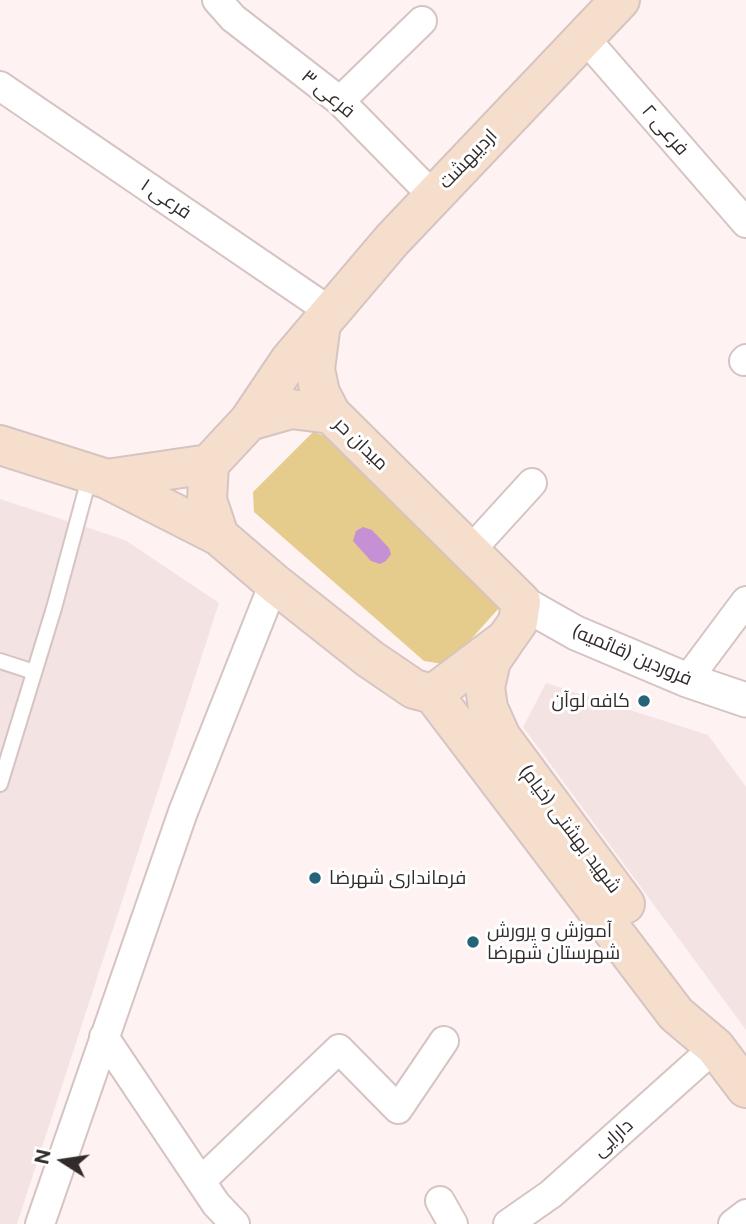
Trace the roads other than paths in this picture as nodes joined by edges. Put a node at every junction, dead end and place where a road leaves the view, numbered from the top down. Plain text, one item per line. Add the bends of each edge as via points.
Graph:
1 (216, 0) edge
2 (619, 0) edge
3 (422, 21) dead end
4 (584, 37) junction
5 (0, 86) edge
6 (340, 101) junction
7 (433, 196) junction
8 (746, 223) edge
9 (326, 317) junction
10 (331, 414) junction
11 (249, 421) junction
12 (0, 445) edge
13 (209, 464) junction
14 (98, 476) junction
15 (531, 483) dead end
16 (219, 536) junction
17 (470, 551) junction
18 (274, 583) junction
19 (746, 601) edge
20 (522, 602) junction
21 (506, 639) junction
22 (0, 661) edge
23 (34, 672) junction
24 (687, 680) junction
25 (433, 694) junction
26 (746, 700) edge
27 (0, 784) edge
28 (104, 1037) junction
29 (444, 1041) dead end
30 (715, 1047) junction
31 (746, 1088) edge
32 (201, 1181) junction
33 (746, 1214) edge
34 (40, 1224) edge
35 (235, 1224) edge
36 (508, 1224) edge
37 (733, 1224) edge

1 - 6 street, فرعی ۳
2 - 4 main road, اردیبهشت
3 - 6 street
4 - 7 main road, اردیبهشت
4 - 8 street, فرعی ۲
5 - 9 street, فرعی ۱
6 - 7 street, فرعی ۳
7 - 9 main road, اردیبهشت
9 - 10 main road via 315,369
9 - 11 main road, اردیبهشت
10 - 11 main road, میدان حر via 291,409
10 - 17 main road, میدان حر
11 - 13 main road
12 - 14 main road
13 - 14 main road
13 - 16 main road via 207,500
14 - 16 main road
14 - 23 lane
15 - 17 street
16 - 18 main road
17 - 20 main road, میدان حر
18 - 25 main road via 370,659 414,689
18 - 28 street via 183,812
19 - 24 street
20 - 21 main road via 518,622
20 - 24 street, فروردین (قائمیه) via 576,633
21 - 25 main road
21 - 30 main road, شهید بهشتی (خیام) via 491,661 485,687 488,708 501,737 696,999
22 - 23 lane
23 - 27 lane
24 - 26 street, فروردین (قائمیه)
25 - 30 main road, شهید بهشتی (خیام) via 676,1014
28 - 32 street
28 - 34 street
29 - 32 street via 398,1109 339,1049
30 - 31 main road, شهید بهشتی (خیام)
30 - 36 street, دارایی via 551,1194
32 - 35 street
33 - 37 street

